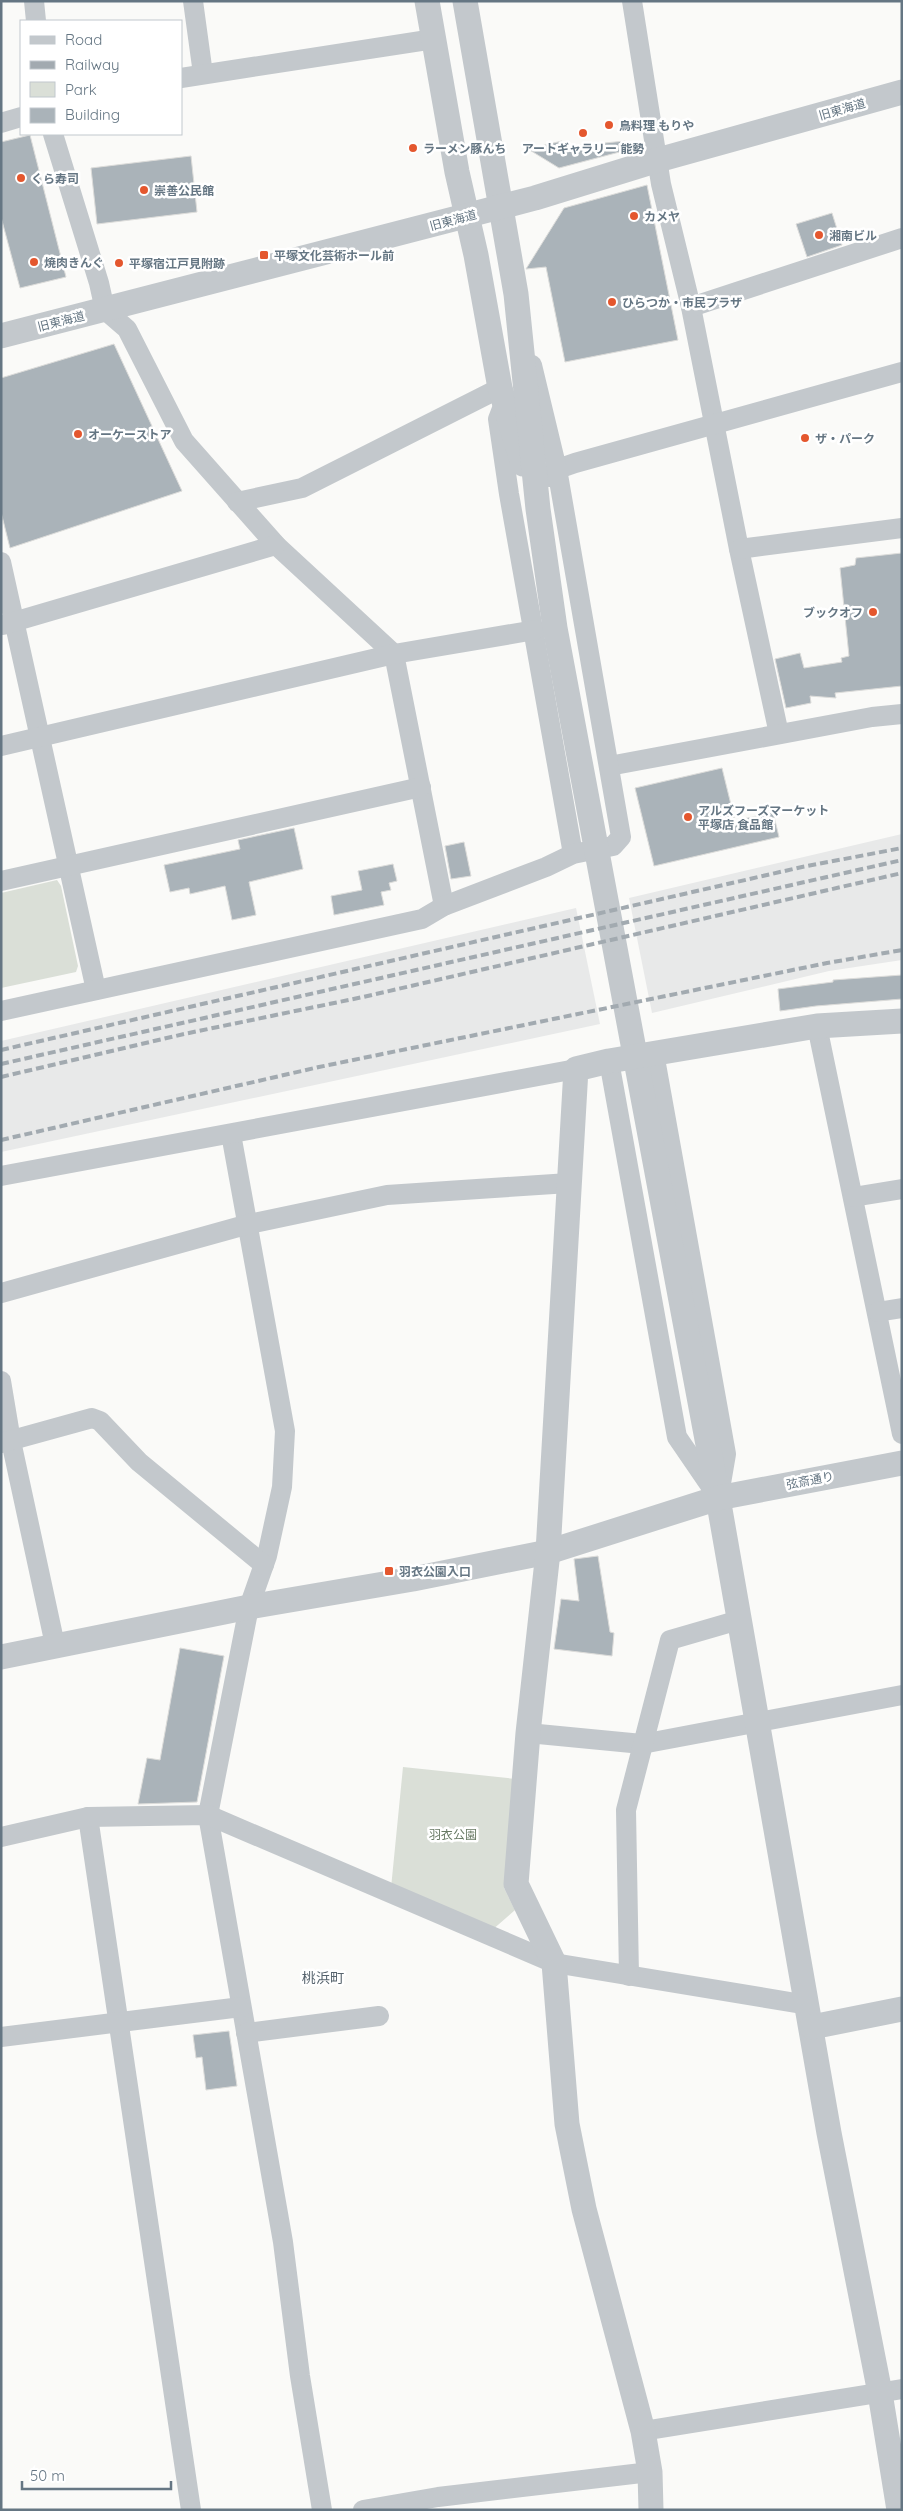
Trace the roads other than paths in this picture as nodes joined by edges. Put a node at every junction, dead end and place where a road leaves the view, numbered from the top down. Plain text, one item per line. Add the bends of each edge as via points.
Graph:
1 (34, 1) edge
2 (193, 1) edge
3 (427, 1) edge
4 (465, 1) edge
5 (632, 1) edge
6 (36, 20) edge
7 (434, 39) junction
8 (203, 74) junction
9 (182, 78) edge
10 (902, 92) edge
11 (20, 117) edge
12 (1, 123) edge
13 (53, 135) edge
14 (658, 160) junction
15 (500, 207) junction
16 (468, 216) junction
17 (902, 238) edge
18 (516, 294) junction
19 (691, 307) junction
20 (105, 310) junction
21 (1, 336) edge
22 (902, 372) edge
23 (502, 397) junction
24 (714, 423) junction
25 (556, 469) junction
26 (237, 502) junction
27 (538, 509) junction
28 (902, 528) edge
29 (276, 545) junction
30 (739, 549) junction
31 (1, 562) edge
32 (8, 624) edge
33 (535, 630) junction
34 (394, 654) junction
35 (902, 714) edge
36 (779, 734) junction
37 (40, 736) junction
38 (1, 746) edge
39 (609, 766) junction
40 (421, 787) junction
41 (573, 854) junction
42 (69, 867) junction
43 (1, 881) edge
44 (444, 906) junction
45 (96, 990) junction
46 (1, 1011) edge
47 (902, 1021) edge
48 (817, 1026) junction
49 (654, 1053) junction
50 (608, 1061) junction
51 (576, 1069) junction
52 (231, 1134) junction
53 (1, 1176) edge
54 (569, 1183) junction
55 (902, 1189) edge
56 (854, 1197) junction
57 (249, 1224) junction
58 (1, 1294) edge
59 (902, 1308) edge
60 (877, 1312) junction
61 (1, 1381) edge
62 (902, 1434) edge
63 (6, 1442) edge
64 (902, 1463) edge
65 (718, 1498) junction
66 (548, 1552) junction
67 (264, 1565) junction
68 (249, 1607) junction
69 (739, 1620) junction
70 (55, 1645) junction
71 (1, 1657) edge
72 (902, 1695) edge
73 (758, 1723) junction
74 (528, 1733) junction
75 (642, 1744) junction
76 (208, 1815) junction
77 (88, 1817) junction
78 (1, 1838) edge
79 (554, 1963) junction
80 (629, 1976) junction
81 (241, 2007) junction
82 (902, 2009) edge
83 (378, 2016) dead end
84 (810, 2016) junction
85 (118, 2022) junction
86 (246, 2033) junction
87 (1, 2037) edge
88 (891, 2391) edge
89 (643, 2431) junction
90 (650, 2472) junction
91 (191, 2510) edge
92 (322, 2510) edge
93 (363, 2510) edge
94 (651, 2510) edge
95 (899, 2510) edge

1 - 6 street
2 - 8 street
3 - 7 street
4 - 15 street
5 - 14 street
7 - 8 street
7 - 16 street via 457,172
8 - 9 street
10 - 14 street, 旧東海道
11 - 12 street
13 - 20 street
14 - 15 street, 旧東海道
14 - 19 street
15 - 16 street, 旧東海道
15 - 18 street
16 - 20 street, 旧東海道
16 - 23 street
17 - 19 street
18 - 25 street
18 - 27 street
19 - 24 street
20 - 21 street, 旧東海道
20 - 26 street via 126,330 184,441
22 - 24 street
23 - 26 street via 302,488
23 - 27 street
23 - 33 street via 498,419
24 - 25 street
24 - 30 street
25 - 27 street via 550,474
25 - 39 street
26 - 29 street
27 - 65 street via 557,638
28 - 30 street
29 - 32 street
29 - 34 street
30 - 36 street
31 - 32 street
32 - 37 street
33 - 34 street
33 - 41 street
34 - 37 street
34 - 40 street
35 - 36 street
36 - 39 street
37 - 38 street
37 - 42 street
39 - 41 street via 621,837 613,846
40 - 42 street
40 - 44 street
41 - 44 street
42 - 43 street
42 - 45 street
44 - 45 street via 422,919
45 - 46 street
47 - 48 street
48 - 49 street
48 - 56 street
49 - 50 street
49 - 65 street via 726,1454
50 - 51 street
50 - 65 street via 677,1437
51 - 52 street
51 - 54 street
52 - 53 street
52 - 57 street
54 - 57 street via 387,1195
54 - 66 street
55 - 56 street
56 - 60 street
57 - 58 street
57 - 67 street via 285,1431 282,1487
59 - 60 street
60 - 62 street
61 - 63 street
63 - 67 street via 92,1418 100,1422 139,1462
63 - 70 street
64 - 65 street, 弦斎通り
65 - 66 street, 弦斎通り
65 - 69 street
66 - 68 street, 弦斎通り
66 - 74 street
67 - 68 street
68 - 70 street, 弦斎通り
68 - 76 street
69 - 73 street
69 - 75 street via 670,1640
70 - 71 street, 弦斎通り
72 - 73 street
73 - 75 street
73 - 84 street
74 - 75 street
74 - 79 street via 516,1884
75 - 80 street via 626,1810
76 - 77 street
76 - 79 street
76 - 81 street
77 - 78 street
77 - 85 street
79 - 80 street
79 - 89 street via 566,2124 586,2218
80 - 84 street
81 - 85 street
81 - 86 street
82 - 84 street
83 - 86 street
84 - 88 street via 829,2133
85 - 87 street
85 - 91 street
86 - 92 street via 283,2242
88 - 89 street
88 - 95 street
89 - 90 street
90 - 93 street via 438,2497
90 - 94 street

